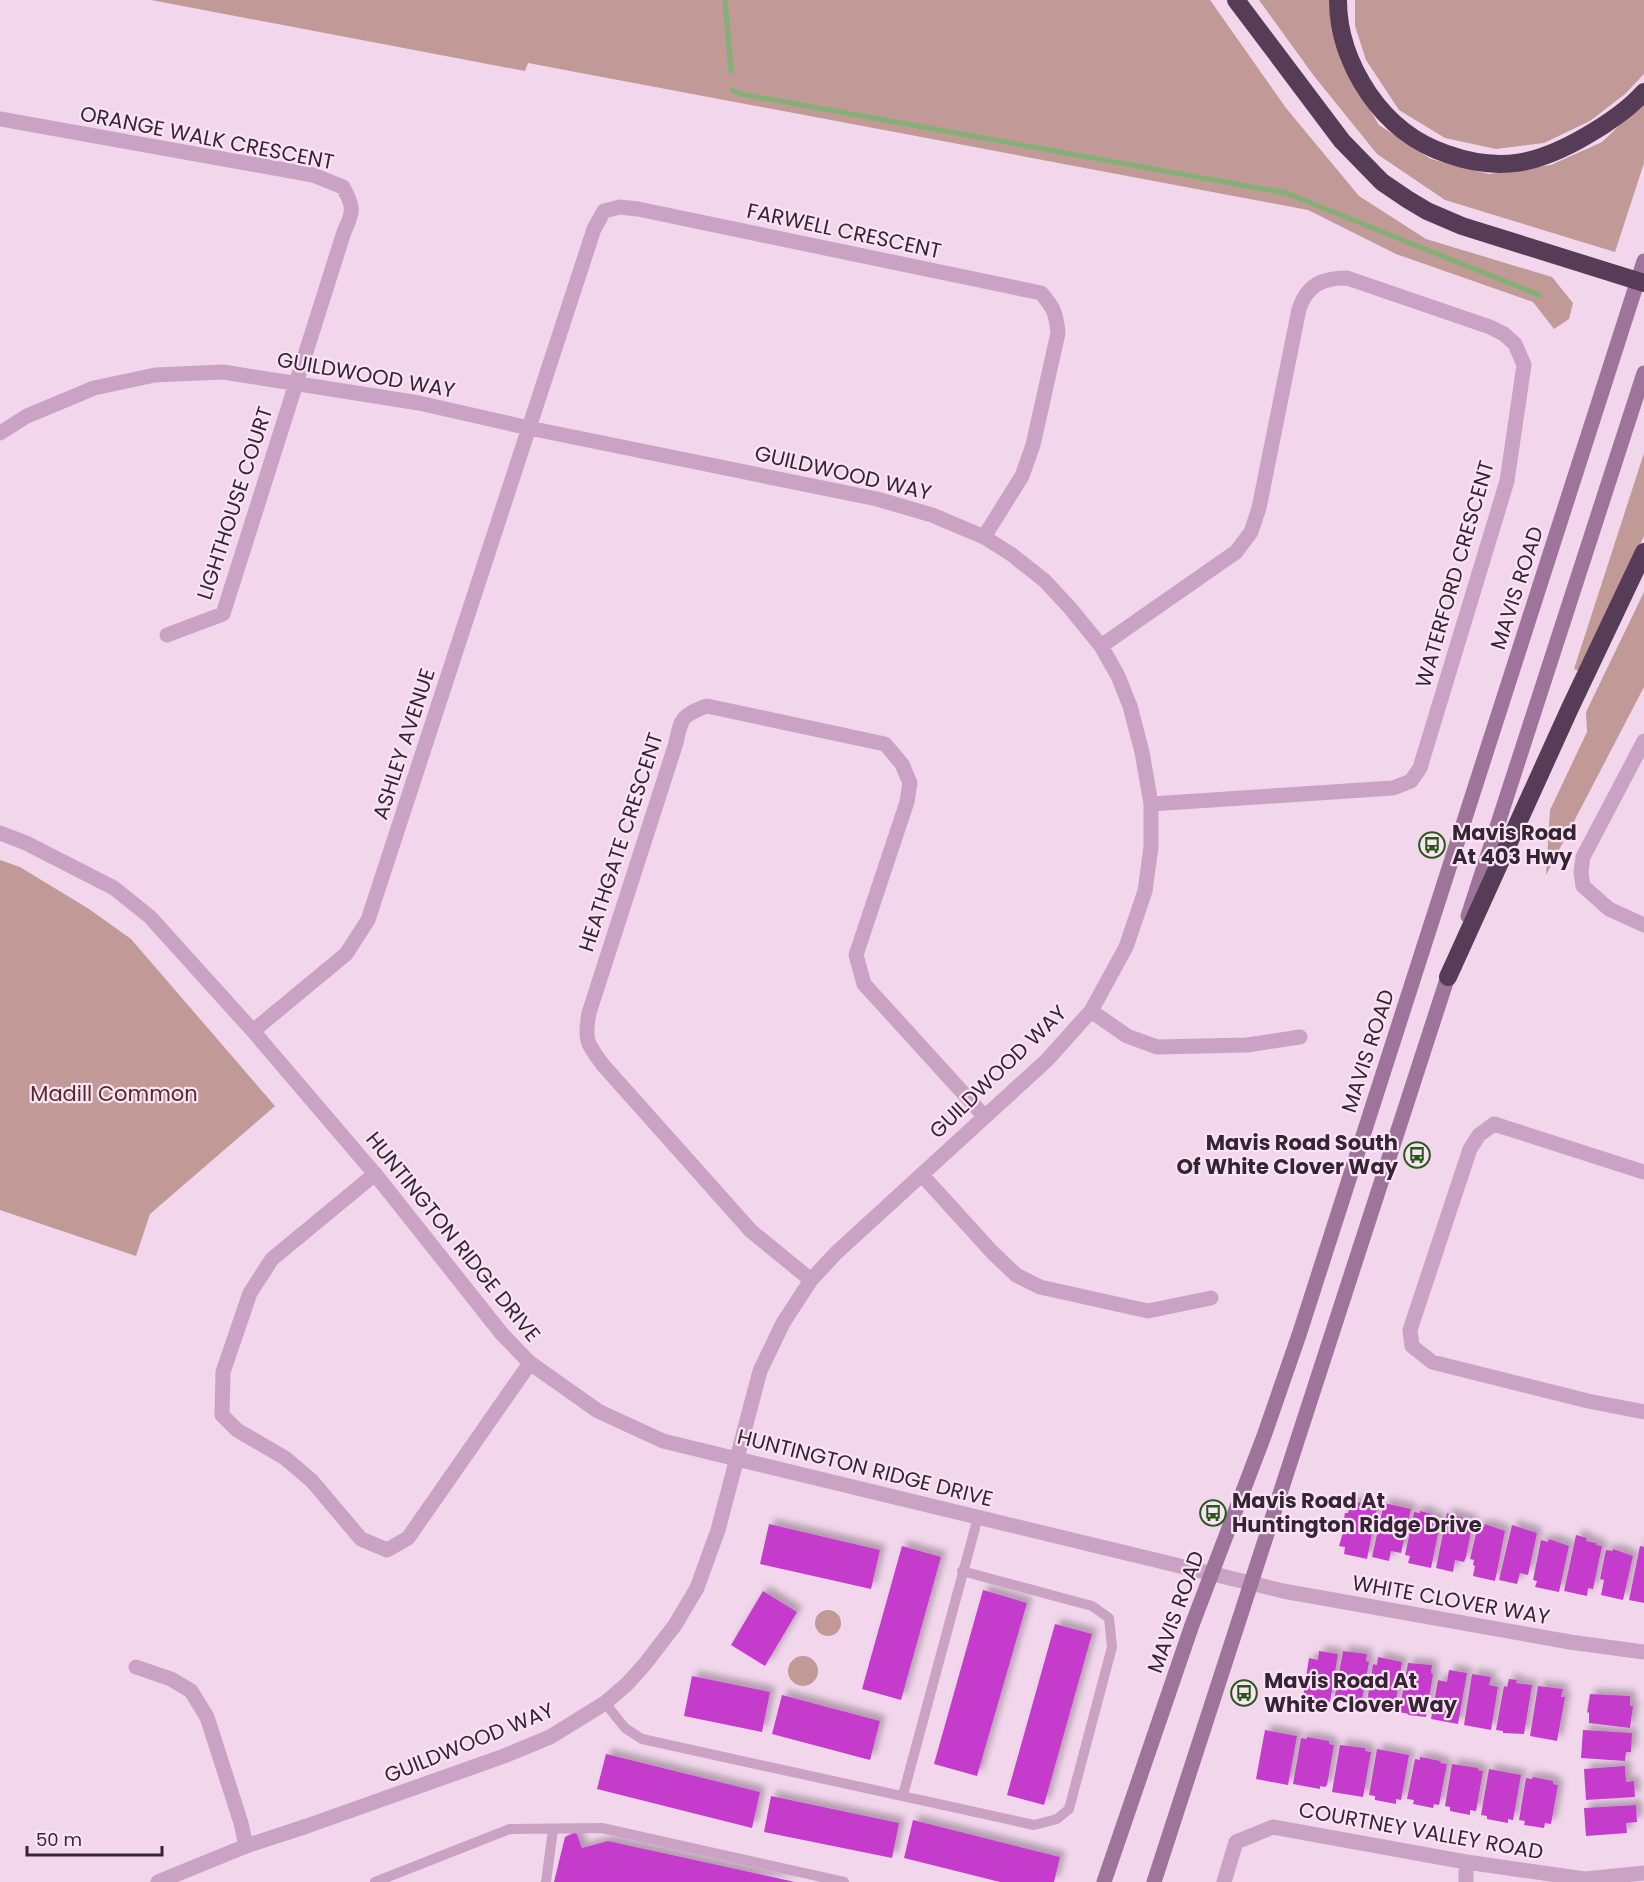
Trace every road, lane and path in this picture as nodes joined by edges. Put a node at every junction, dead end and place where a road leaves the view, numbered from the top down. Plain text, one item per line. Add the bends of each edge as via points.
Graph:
1 (1236, 0) edge
2 (1338, 0) edge
3 (1644, 92) edge
4 (0, 119) edge
5 (1644, 261) edge
6 (1641, 282) edge
7 (1644, 374) edge
8 (296, 384) junction
9 (529, 428) junction
10 (0, 433) edge
11 (984, 537) junction
12 (1644, 552) edge
13 (167, 635) dead end
14 (1101, 646) junction
15 (1644, 741) edge
16 (1151, 804) junction
17 (0, 833) edge
18 (1644, 925) edge
19 (1448, 978) junction
20 (1091, 1011) junction
21 (253, 1030) junction
22 (1300, 1037) dead end
23 (985, 1116) junction
24 (1644, 1172) edge
25 (375, 1174) junction
26 (922, 1174) junction
27 (811, 1280) junction
28 (1211, 1298) dead end
29 (530, 1363) junction
30 (1644, 1412) edge
31 (736, 1459) junction
32 (978, 1517) junction
33 (962, 1571) junction
34 (1211, 1574) junction
35 (1251, 1584) junction
36 (1644, 1652) edge
37 (136, 1667) dead end
38 (605, 1703) junction
39 (903, 1795) junction
40 (553, 1830) junction
41 (246, 1846) junction
42 (1466, 1862) junction
43 (1644, 1873) edge
44 (158, 1882) edge
45 (375, 1882) edge
46 (546, 1882) edge
47 (844, 1882) edge
48 (1104, 1882) edge
49 (1154, 1882) edge
50 (1224, 1882) edge
51 (1466, 1882) edge

1 - 6 highway via 1342,141 1372,173 1399,193 1462,226
2 - 3 highway via 1347,54 1375,103 1418,142 1470,162 1518,163 1562,149 1600,128
4 - 8 street, ORANGE WALK CRESCENT via 313,176 343,187 352,214
5 - 6 main road, MAVIS ROAD
6 - 34 main road, MAVIS ROAD via 1300,1332
7 - 19 main road
8 - 9 street, GUILDWOOD WAY via 419,403
8 - 10 street, GUILDWOOD WAY via 223,372 155,375 94,388 27,416
8 - 13 street, LIGHTHOUSE COURT via 223,614
9 - 11 street, GUILDWOOD WAY via 877,499 932,515
9 - 11 street, FARWELL CRESCENT via 594,229 604,211 620,207 1041,293 1057,315 1058,333 1033,445 1022,476
9 - 21 street, ASHLEY AVENUE via 368,920 346,954
11 - 14 street, GUILDWOOD WAY via 1045,581
12 - 19 highway
14 - 16 street, GUILDWOOD WAY via 1130,706
14 - 16 street, WATERFORD CRESCENT via 1236,552 1251,532 1299,309 1314,285 1331,278 1347,278 1490,327 1515,344 1524,365 1507,482 1420,768 1412,781 1393,788
15 - 18 street via 1583,858 1581,872 1583,886 1609,909
16 - 20 street, GUILDWOOD WAY via 1145,891 1126,946
17 - 21 street, HUNTINGTON RIDGE DRIVE via 114,888 159,925
19 - 35 main road
20 - 22 street via 1127,1036 1157,1047 1247,1045
20 - 23 street, GUILDWOOD WAY via 1047,1060
21 - 25 street, HUNTINGTON RIDGE DRIVE
23 - 26 street, GUILDWOOD WAY
23 - 27 street, HEATHGATE CRESCENT via 864,984 856,956 907,802 910,783 902,764 885,744 707,706 692,712 680,723 589,1013 587,1043 751,1231
24 - 30 street via 1494,1124 1479,1135 1470,1149 1410,1330 1412,1346 1432,1362
25 - 29 street, HUNTINGTON RIDGE DRIVE via 502,1334
25 - 29 street via 272,1259 250,1293 223,1372 222,1415 237,1430 285,1458 312,1480 361,1539 387,1550 408,1538
26 - 27 street, GUILDWOOD WAY
26 - 28 street via 1016,1275 1040,1287 1148,1311
27 - 31 street, GUILDWOOD WAY via 783,1323 760,1371
29 - 31 street, HUNTINGTON RIDGE DRIVE via 598,1411 663,1441
31 - 32 street, HUNTINGTON RIDGE DRIVE
31 - 38 street, GUILDWOOD WAY via 718,1530 697,1588 645,1664
32 - 33 lane
32 - 34 street, HUNTINGTON RIDGE DRIVE
33 - 39 lane
33 - 39 lane via 1092,1606 1109,1618 1112,1647 1069,1809 1058,1819 1034,1825
34 - 35 street, HUNTINGTON RIDGE DRIVE
34 - 48 main road, MAVIS ROAD
35 - 36 street, WHITE CLOVER WAY via 1477,1627
35 - 49 main road
37 - 41 street via 171,1678 191,1691 207,1717
38 - 39 lane via 625,1728 642,1739
38 - 41 street, GUILDWOOD WAY via 550,1737 504,1756
40 - 45 lane via 510,1830
40 - 46 lane
40 - 47 lane via 602,1828
41 - 44 street, GUILDWOOD WAY
42 - 43 street, COURTNEY VALLEY ROAD via 1585,1879
42 - 50 street, COURTNEY VALLEY ROAD via 1273,1827 1236,1842
42 - 51 street

